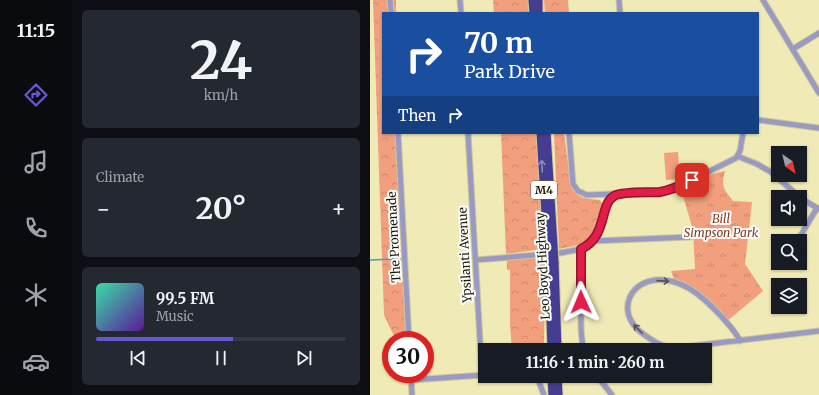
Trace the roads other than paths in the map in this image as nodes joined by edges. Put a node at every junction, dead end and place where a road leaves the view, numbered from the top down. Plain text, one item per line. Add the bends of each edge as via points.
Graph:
1 (390, 0) edge
2 (460, 0) edge
3 (532, 0) edge
4 (538, 0) edge
5 (619, 0) edge
6 (763, 0) edge
7 (391, 12) edge
8 (461, 12) edge
9 (533, 12) edge
10 (539, 12) edge
11 (620, 12) edge
12 (819, 33) edge
13 (792, 49) junction
14 (819, 93) edge
15 (759, 120) edge
16 (819, 128) edge
17 (398, 134) edge
18 (468, 134) edge
19 (540, 134) edge
20 (547, 134) edge
21 (550, 134) edge
22 (569, 134) edge
23 (743, 134) edge
24 (548, 146) junction
25 (737, 156) junction
26 (618, 194) junction
27 (597, 195) junction
28 (607, 207) junction
29 (818, 208) edge
30 (803, 234) edge
31 (690, 237) dead end
32 (593, 241) junction
33 (550, 246) junction
34 (581, 249) junction
35 (476, 260) junction
36 (551, 262) junction
37 (409, 331) edge
38 (819, 332) edge
39 (740, 341) junction
40 (481, 343) edge
41 (550, 343) edge
42 (557, 343) edge
43 (582, 343) edge
44 (478, 375) edge
45 (434, 378) edge
46 (411, 383) edge
47 (539, 383) edge
48 (552, 383) edge
49 (558, 383) edge
50 (603, 383) edge
51 (412, 395) edge
52 (544, 395) edge
53 (552, 395) edge
54 (558, 395) edge
55 (612, 395) edge

1 - 7 street
2 - 8 street
3 - 9 highway
4 - 10 highway
5 - 11 street
6 - 13 street
12 - 13 street
13 - 14 street
15 - 16 street
17 - 37 street, The Promenade
18 - 35 street, Ypsilanti Avenue
33 -> 19 highway, Leo Boyd Highway / M4
20 - 24 highway, Leo Boyd Highway / M4
21 - 24 highway
22 - 27 street via 573,184 584,194
23 - 25 street
24 - 33 highway, Leo Boyd Highway / M4
25 - 26 street via 669,190
25 - 29 street via 771,172 802,199
26 - 27 street
26 - 28 street via 611,198
27 - 28 street
28 - 32 street
29 - 30 street
31 - 32 street
32 - 34 street
33 - 36 highway, Leo Boyd Highway / M4, bridge
34 - 35 street
34 - 43 street
35 - 40 street, Ypsilanti Avenue
36 - 41 highway, Leo Boyd Highway / M4
36 - 42 highway, Leo Boyd Highway / M4
38 - 39 street
39 -> 39 street via 675,348 660,346 633,323 627,311 630,296 649,281 664,280 682,284 712,307
44 - 45 street
46 - 51 street
47 - 52 street
48 - 53 highway
49 - 54 highway
50 - 55 street

